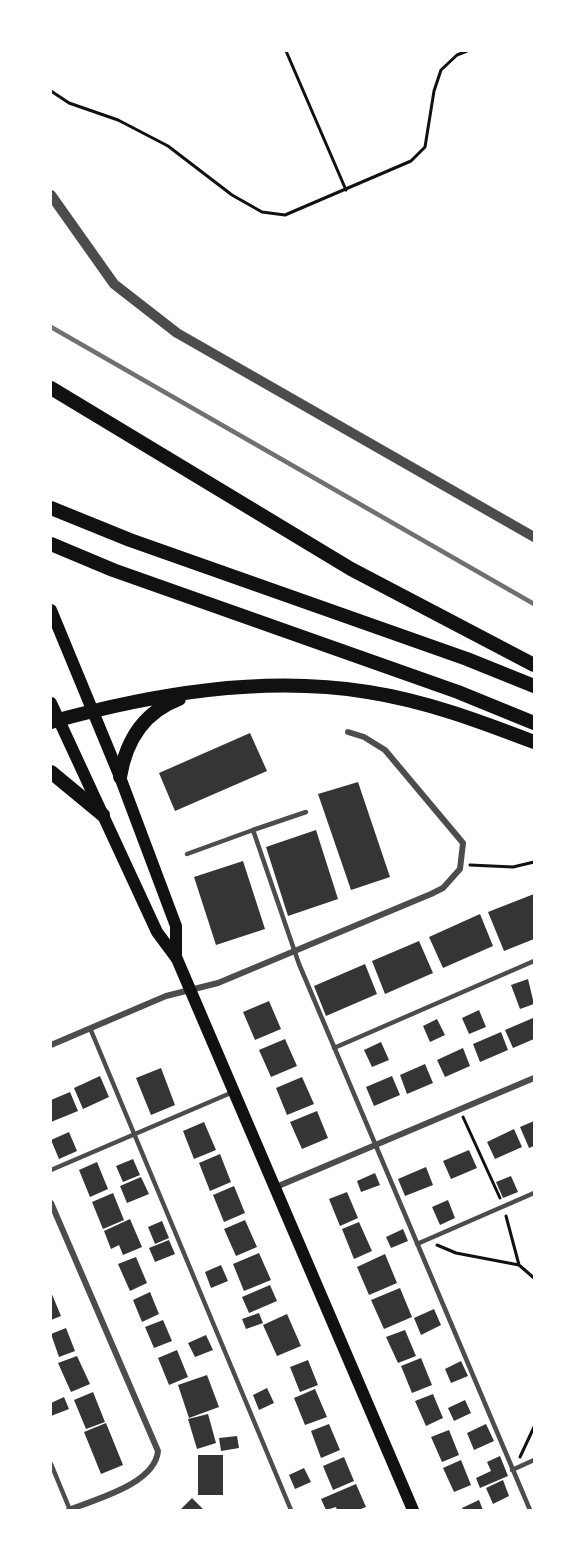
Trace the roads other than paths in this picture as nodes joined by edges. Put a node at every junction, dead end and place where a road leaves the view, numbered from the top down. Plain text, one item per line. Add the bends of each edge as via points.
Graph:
1 (51, 195) edge
2 (51, 388) edge
3 (54, 509) edge
4 (534, 537) edge
5 (51, 544) edge
6 (51, 610) edge
7 (534, 665) edge
8 (534, 686) edge
9 (210, 690) junction
10 (51, 703) edge
11 (93, 710) junction
12 (55, 721) edge
13 (534, 723) edge
14 (348, 732) dead end
15 (534, 742) edge
16 (51, 772) edge
17 (120, 777) junction
18 (306, 812) dead end
19 (103, 815) junction
20 (253, 830) junction
21 (187, 854) dead end
22 (295, 952) junction
23 (177, 959) junction
24 (534, 961) edge
25 (191, 991) junction
26 (90, 1028) junction
27 (51, 1045) edge
28 (334, 1048) junction
29 (534, 1078) edge
30 (233, 1092) junction
31 (135, 1134) junction
32 (374, 1146) junction
33 (51, 1170) edge
34 (276, 1187) junction
35 (534, 1193) edge
36 (51, 1203) edge
37 (417, 1244) junction
38 (534, 1460) edge
39 (51, 1464) edge
40 (515, 1469) junction
41 (70, 1510) edge
42 (291, 1510) edge
43 (413, 1510) edge
44 (530, 1510) edge

1 - 4 street via 114,285 177,333
2 - 7 highway via 351,569
3 - 8 highway
5 - 13 highway
6 - 11 main road
9 - 11 highway
9 - 15 highway via 293,686 368,692 466,715
9 - 17 highway via 173,701 151,716 127,746
10 - 12 main road
11 - 12 highway
11 - 17 main road
12 - 19 main road
14 - 22 street via 385,750 463,843 462,864 454,879 437,891
16 - 19 highway
17 - 23 main road via 176,926
18 - 20 lane
19 - 23 main road via 157,932
20 - 21 lane
20 - 22 lane
22 - 25 street
22 - 28 lane
23 - 25 main road
24 - 28 lane
25 - 26 street via 166,996
25 - 30 main road
26 - 27 street
26 - 31 lane
28 - 32 lane
29 - 32 street
30 - 31 lane
30 - 34 main road
31 - 33 lane
31 - 42 lane
32 - 34 street
32 - 37 lane
34 - 43 main road
35 - 37 lane
36 - 41 street via 158,1452 157,1462 141,1479
37 - 40 lane
38 - 40 lane
39 - 41 lane
40 - 44 lane

